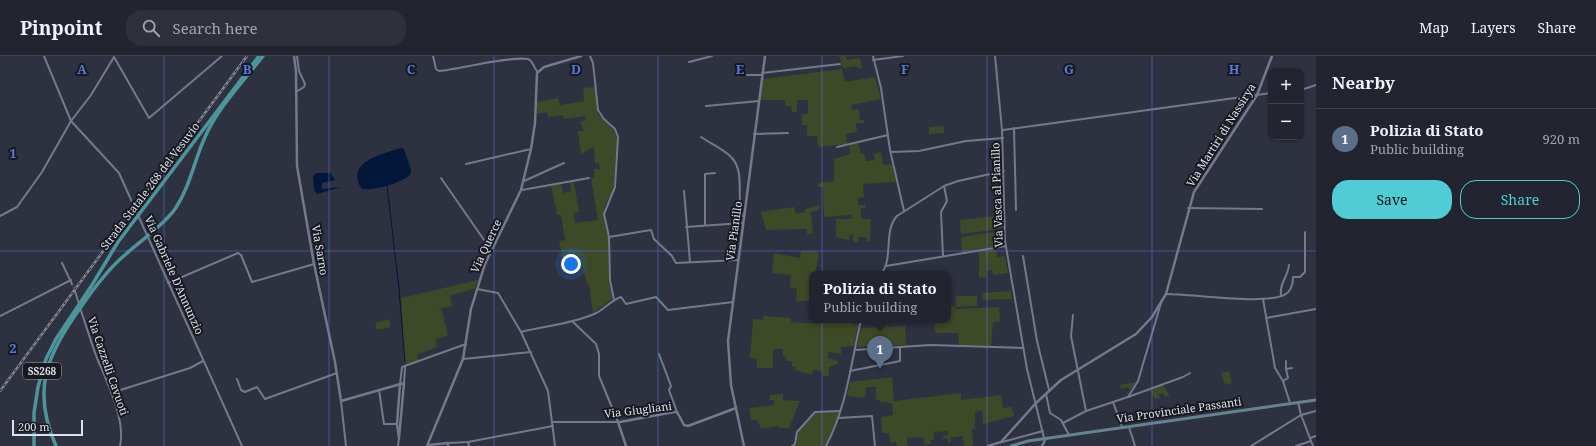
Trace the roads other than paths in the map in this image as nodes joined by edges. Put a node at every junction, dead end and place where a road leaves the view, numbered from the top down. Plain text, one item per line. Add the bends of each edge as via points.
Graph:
1 (44, 56) edge
2 (222, 56) edge
3 (259, 56) edge
4 (263, 56) edge
5 (294, 56) edge
6 (297, 56) edge
7 (433, 56) edge
8 (581, 56) edge
9 (590, 56) edge
10 (712, 56) edge
11 (765, 56) edge
12 (873, 56) edge
13 (903, 56) edge
14 (995, 56) edge
15 (1272, 56) edge
16 (873, 60) junction
17 (689, 62) dead end
18 (840, 64) dead end
19 (537, 71) junction
20 (762, 74) junction
21 (747, 75) dead end
22 (1316, 86) edge
23 (1304, 89) edge
24 (296, 92) junction
25 (1268, 93) edge
26 (1257, 95) junction
27 (759, 101) junction
28 (706, 106) dead end
29 (71, 121) junction
30 (1014, 128) junction
31 (1002, 130) junction
32 (788, 133) dead end
33 (754, 134) junction
34 (888, 135) junction
35 (701, 137) dead end
36 (1003, 138) junction
37 (838, 147) dead end
38 (531, 149) junction
39 (891, 152) junction
40 (564, 163) dead end
41 (466, 164) dead end
42 (1004, 171) junction
43 (715, 173) dead end
44 (441, 178) dead end
45 (589, 178) dead end
46 (524, 181) junction
47 (944, 186) junction
48 (521, 190) junction
49 (684, 191) dead end
50 (1188, 208) junction
51 (1262, 209) dead end
52 (1016, 210) dead end
53 (904, 211) junction
54 (0, 216) edge
55 (743, 216) junction
56 (742, 223) junction
57 (705, 225) junction
58 (686, 227) junction
59 (1305, 232) dead end
60 (609, 237) junction
61 (1006, 246) junction
62 (492, 250) junction
63 (943, 256) junction
64 (1023, 256) dead end
65 (738, 260) junction
66 (690, 262) junction
67 (62, 263) dead end
68 (314, 264) junction
69 (1289, 265) dead end
70 (886, 266) junction
71 (883, 271) edge
72 (71, 280) junction
73 (168, 283) junction
74 (72, 284) tunnel mouth
75 (477, 289) junction
76 (75, 291) tunnel mouth
77 (1166, 294) junction
78 (1281, 296) junction
79 (1263, 299) junction
80 (614, 300) junction
81 (733, 302) junction
82 (1161, 303) junction
83 (80, 305) junction
84 (1316, 309) edge
85 (1072, 315) dead end
86 (0, 316) edge
87 (1266, 318) junction
88 (572, 321) junction
89 (860, 323) edge
90 (521, 332) junction
91 (467, 343) junction
92 (900, 347) junction
93 (1024, 348) junction
94 (855, 350) junction
95 (531, 352) junction
96 (659, 354) dead end
97 (463, 359) junction
98 (203, 361) junction
99 (1286, 361) dead end
100 (405, 367) junction
101 (1292, 368) dead end
102 (1286, 369) junction
103 (850, 371) junction
104 (1077, 371) junction
105 (337, 373) junction
106 (1190, 373) dead end
107 (237, 380) dead end
108 (1283, 381) junction
109 (404, 383) junction
110 (400, 384) junction
111 (379, 390) junction
112 (1049, 390) junction
113 (111, 393) junction
114 (1046, 394) junction
115 (1128, 397) junction
116 (1316, 400) edge
117 (341, 401) junction
118 (1113, 402) junction
119 (1298, 402) junction
120 (1036, 403) junction
121 (1290, 403) junction
122 (736, 408) junction
123 (840, 411) junction
124 (1086, 411) junction
125 (1316, 411) edge
126 (677, 412) junction
127 (1301, 415) junction
128 (838, 418) junction
129 (553, 422) junction
130 (618, 422) junction
131 (1063, 423) junction
132 (397, 424) junction
133 (553, 426) junction
134 (1129, 427) junction
135 (1122, 428) junction
136 (1043, 431) junction
137 (1069, 435) junction
138 (1316, 436) edge
139 (399, 438) junction
140 (1310, 438) junction
141 (1045, 439) junction
142 (1311, 441) junction
143 (468, 442) junction
144 (1001, 442) junction
145 (448, 445) edge
146 (34, 446) edge
147 (56, 446) edge
148 (120, 446) edge
149 (242, 446) edge
150 (346, 446) edge
151 (398, 446) edge
152 (427, 446) edge
153 (469, 446) edge
154 (556, 446) edge
155 (626, 446) edge
156 (744, 446) edge
157 (792, 446) edge
158 (826, 446) edge
159 (875, 446) edge
160 (988, 446) edge
161 (1011, 446) edge
162 (1042, 446) edge
163 (1135, 446) edge
164 (1251, 446) edge
165 (1296, 446) edge
166 (1313, 446) edge

1 - 29 street
2 - 29 street via 149,118 114,58
3 - 83 highway, Strada Statale 268 del Vesuvio / SS268 via 113,248
4 - 83 highway, Strada Statale 268 del Vesuvio / SS268 via 208,130 186,189 168,217 118,262
5 - 24 street, Via Sarno
6 - 24 street via 299,71 305,84
7 - 19 street via 436,69 439,71 491,60 523,58 531,61
8 - 19 street
9 - 60 street via 594,63 598,110 618,137 615,186 604,214
10 - 17 street
11 - 20 street, Via Pianillo
12 - 16 street
13 - 16 street
14 - 31 street, Via Vasca al Pianillo
15 - 26 street, Via Martiri di Nassirya
16 - 34 street via 881,88
18 - 20 street
19 - 38 street, Via Querce
20 - 21 street
20 - 27 street, Via Pianillo
22 - 23 street
24 - 68 street, Via Sarno via 297,166
25 - 26 street
26 - 30 street
26 - 50 street, Via Martiri di Nassirya via 1201,180
27 - 28 street
27 - 33 street, Via Pianillo
29 - 54 street via 42,172 17,206
29 - 73 street, Via Gabriele D'Annunzio via 119,173
30 - 31 street
30 - 52 street
31 - 36 street, Via Vasca al Pianillo
32 - 33 street
33 - 55 street, Via Pianillo
34 - 37 street
34 - 39 street
35 - 55 street via 731,157 735,163 740,179 740,204
36 - 39 street via 966,140 919,151
36 - 42 street, Via Vasca al Pianillo
38 - 41 street
38 - 46 street, Via Querce
39 - 53 street
40 - 46 street
42 - 47 street
42 - 61 street, Via Vasca al Pianillo
43 - 57 street via 705,174
44 - 62 street
45 - 48 street
46 - 48 street, Via Querce
47 - 53 street
47 - 63 street via 947,201 942,212
48 - 62 street, Via Querce
49 - 58 street
50 - 51 street
50 - 77 street, Via Martiri di Nassirya
53 - 70 street via 894,220
55 - 56 street, Via Pianillo
56 - 57 street
56 - 65 street, Via Pianillo
57 - 58 street
58 - 66 street
59 - 78 street via 1305,272 1300,277 1293,277 1290,289
60 - 66 street via 651,230 654,239 676,263
60 - 80 street via 610,280
61 - 63 street
61 - 93 street, Via Vasca al Pianillo
62 - 75 street, Via Querce
63 - 70 street
64 - 112 street via 1037,341
65 - 66 street
65 - 81 street, Via Pianillo
67 - 72 street
68 - 73 street via 252,282 238,253
68 - 105 street, Via Sarno
69 - 78 street via 1280,285
70 - 71 street
72 - 74 street
72 - 86 street
73 - 98 street, Via Gabriele D'Annunzio
75 - 90 street via 498,293
75 - 91 street, Via Querce via 470,315
76 - 113 street, Via Cazzelli Cavuoti
77 - 79 street
77 - 82 street, Via Martiri di Nassirya
78 - 79 street
79 - 87 street
80 - 81 street via 620,297 626,304 656,297 668,310
80 - 88 street via 595,314
81 - 122 street, Via Pianillo via 728,333 728,355
82 - 104 street, Via Martiri di Nassirya via 1146,325 1136,334
82 - 115 street via 1138,381
83 - 146 highway, Strada Statale 268 del Vesuvio / SS268 via 53,343 41,374 35,407
83 - 147 highway, Strada Statale 268 del Vesuvio / SS268 via 58,340 45,373 43,407
84 - 87 street
85 - 104 street via 1071,336
87 - 108 street via 1275,368
88 - 90 street
88 - 130 street via 596,344 599,354 598,376
89 - 94 street
90 - 95 street
91 - 97 street, Via Querce
91 - 100 street
92 - 93 street via 930,345
92 - 94 street
92 - 103 street via 900,361
93 - 120 street, Via Vasca al Pianillo
94 - 103 street
95 - 97 street
95 - 129 street via 548,391
96 - 126 street
97 - 152 street, Via Querce
98 - 113 street via 190,368
98 - 149 street, Via Gabriele D'Annunzio
99 - 102 street
100 - 109 street
100 - 110 street via 402,369
101 - 102 street
102 - 108 street via 1288,378
103 - 123 street
104 - 112 street, Via Martiri di Nassirya
104 - 124 street
105 - 107 street via 265,399 257,387 243,391
105 - 117 street, Via Sarno
106 - 115 street
108 - 121 street
109 - 110 street
109 - 139 street
110 - 111 street
110 - 132 street
111 - 117 street
111 - 132 street via 384,424
112 - 114 street, Via Martiri di Nassirya
113 - 148 street, Via Cazzelli Cavuoti via 121,428
114 - 120 street, Via Martiri di Nassirya
114 - 131 street via 1050,413
115 - 118 street
116 - 119 main road, Via Provinciale Passanti
117 - 150 street, Via Sarno
118 - 124 street
118 - 135 street
119 - 121 main road, Via Provinciale Passanti
119 - 127 street
120 - 136 street, Via Vasca al Pianillo
120 - 144 street, Via Martiri di Nassirya
121 - 134 main road, Via Provinciale Passanti
122 - 126 street, Via Giugliani via 688,426 684,425
122 - 156 street, Via Pianillo
123 - 128 street
123 - 157 street via 815,412 797,432 795,444
124 - 131 street
125 - 127 street
126 - 130 street, Via Giugliani
127 - 140 street
127 - 164 street
128 - 158 street
128 - 159 street via 872,416
129 - 130 street, Via Giugliani
129 - 133 street
130 - 155 street
131 - 137 street
132 - 139 street
133 - 143 street
133 - 154 street
134 - 135 main road, Via Provinciale Passanti
134 - 163 street
135 - 137 main road, Via Provinciale Passanti
136 - 141 street, Via Vasca al Pianillo
136 - 144 street
137 - 141 main road, Via Provinciale Passanti
138 - 140 street
139 - 151 street
140 - 142 street
141 - 161 main road, Via Provinciale Passanti
141 - 162 street
142 - 165 street
142 - 166 street
143 - 145 street
143 - 153 street
144 - 160 street
145 - 152 street

